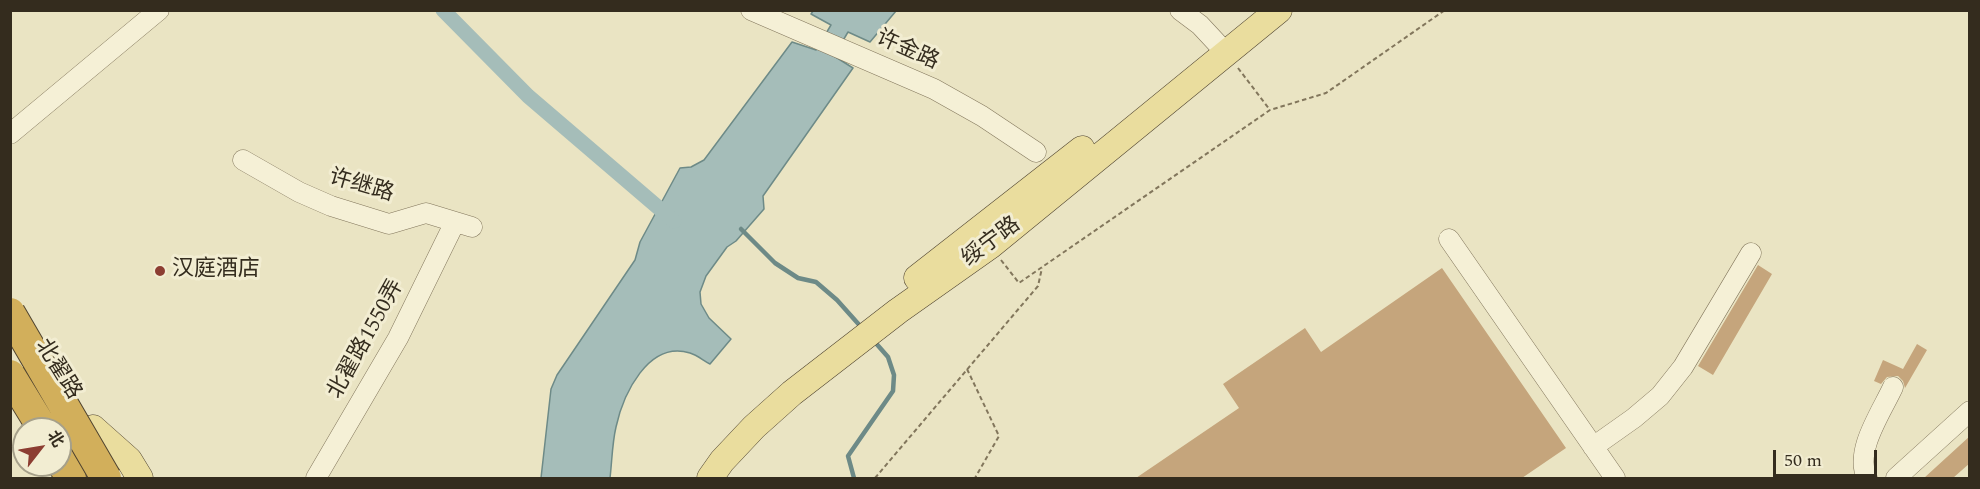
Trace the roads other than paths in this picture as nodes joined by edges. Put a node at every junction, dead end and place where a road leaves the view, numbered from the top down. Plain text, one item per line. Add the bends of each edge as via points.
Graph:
1 (159, 10) edge
2 (751, 10) edge
3 (1180, 10) edge
4 (1256, 10) edge
5 (1279, 10) edge
6 (1222, 48) junction
7 (10, 134) edge
8 (1036, 152) dead end
9 (243, 160) dead end
10 (463, 225) joint
11 (1449, 239) dead end
12 (1751, 253) dead end
13 (10, 295) edge
14 (893, 306) junction
15 (10, 314) edge
16 (862, 330) junction
17 (10, 375) edge
18 (1893, 387) dead end
19 (1970, 411) edge
20 (36, 417) edge
21 (88, 418) junction
22 (72, 422) edge
23 (72, 434) edge
24 (1593, 447) junction
25 (1606, 475) edge
26 (106, 478) edge
27 (119, 478) edge
28 (140, 478) edge
29 (316, 478) edge
30 (692, 478) edge
31 (710, 478) edge
32 (1867, 478) edge
33 (1896, 478) edge

1 - 7 street
2 - 8 street, 许金路 via 934,89
3 - 6 street
4 - 6 main road, 绥宁路
5 - 6 main road, 绥宁路
6 - 14 main road, 绥宁路
6 - 14 main road, 绥宁路 via 990,246
9 - 10 street, 许继路 via 332,206 389,224 426,213
10 - 29 street, 北翟路1550弄
11 - 24 street
12 - 24 street via 1683,367 1660,396
13 - 21 main road, 北翟路
14 - 16 main road, 绥宁路
15 - 26 highway, bridge
16 - 30 main road, 绥宁路 via 783,382 744,416
16 - 31 main road, 绥宁路 via 754,427
17 - 20 highway, bridge
18 - 32 street via 1864,448 1863,471
19 - 33 street
21 - 22 main road
21 - 23 main road
21 - 27 main road, 北翟路
21 - 28 main road via 129,460
24 - 25 street

